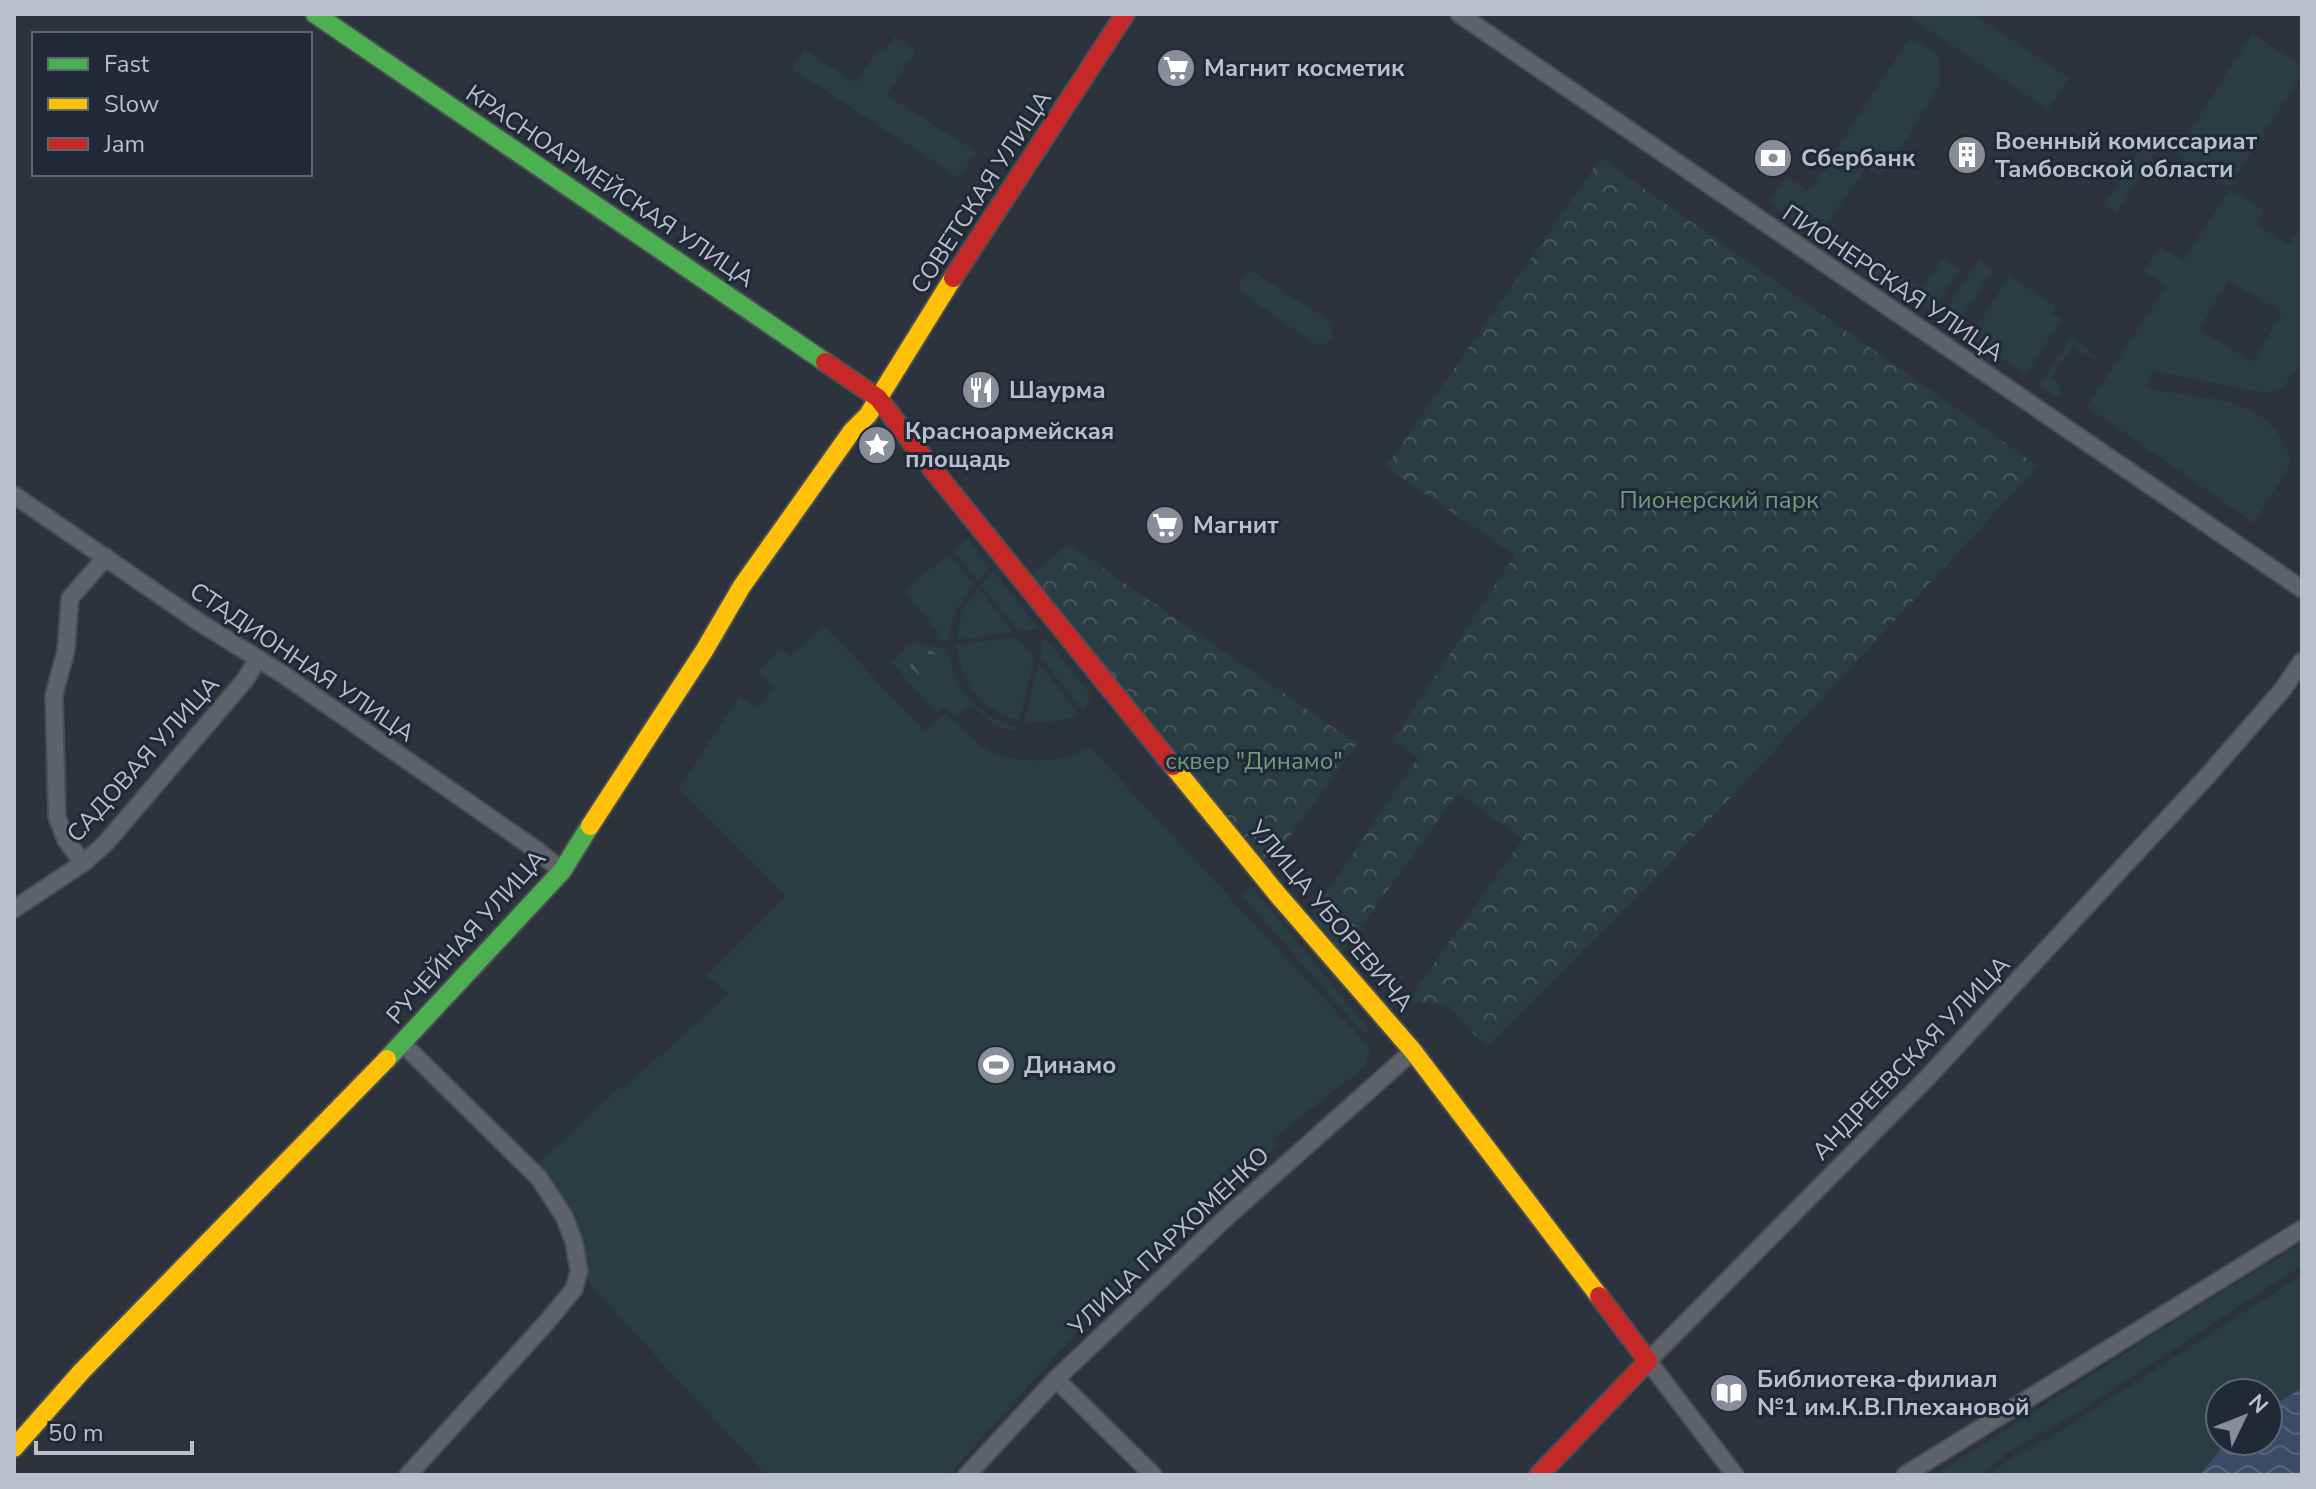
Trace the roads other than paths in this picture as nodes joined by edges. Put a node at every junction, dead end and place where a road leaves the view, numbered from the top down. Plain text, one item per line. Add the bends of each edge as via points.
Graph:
1 (315, 14) edge
2 (1125, 14) edge
3 (1459, 14) edge
4 (878, 398) junction
5 (14, 495) edge
6 (106, 557) junction
7 (2302, 589) edge
8 (258, 659) junction
9 (2302, 661) edge
10 (83, 863) junction
11 (562, 871) junction
12 (14, 909) edge
13 (402, 1043) junction
14 (1413, 1051) junction
15 (2302, 1229) edge
16 (1648, 1361) junction
17 (1056, 1379) junction
18 (14, 1448) edge
19 (408, 1475) edge
20 (967, 1475) edge
21 (1153, 1475) edge
22 (1539, 1475) edge
23 (1735, 1475) edge
24 (1905, 1475) edge

1 - 4 street, КРАСНОАРМЕЙСКАЯ УЛИЦА
2 - 4 street, СОВЕТСКАЯ УЛИЦА
3 - 7 street, ПИОНЕРСКАЯ УЛИЦА
4 - 11 street, РУЧЕЙНАЯ УЛИЦА via 742,586
4 - 14 street, УЛИЦА УБОРЕВИЧА via 1278,895
5 - 6 street, СТАДИОННАЯ УЛИЦА
6 - 8 street, СТАДИОННАЯ УЛИЦА
6 - 10 street via 70,598 66,650 54,695 57,817
8 - 10 street, САДОВАЯ УЛИЦА via 124,823
8 - 11 street, СТАДИОННАЯ УЛИЦА
9 - 16 street, АНДРЕЕВСКАЯ УЛИЦА via 2210,773 1957,1046
10 - 12 street, САДОВАЯ УЛИЦА
11 - 13 street, РУЧЕЙНАЯ УЛИЦА
13 - 18 street, РУЧЕЙНАЯ УЛИЦА via 82,1371
13 - 19 street via 539,1178 564,1216 579,1271 574,1289 546,1323
14 - 16 street, УЛИЦА УБОРЕВИЧА
14 - 17 street, УЛИЦА ПАРХОМЕНКО
15 - 24 street
16 - 22 street, АНДРЕЕВСКАЯ УЛИЦА
16 - 23 street, УЛИЦА УБОРЕВИЧА
17 - 20 street, УЛИЦА ПАРХОМЕНКО
17 - 21 street

